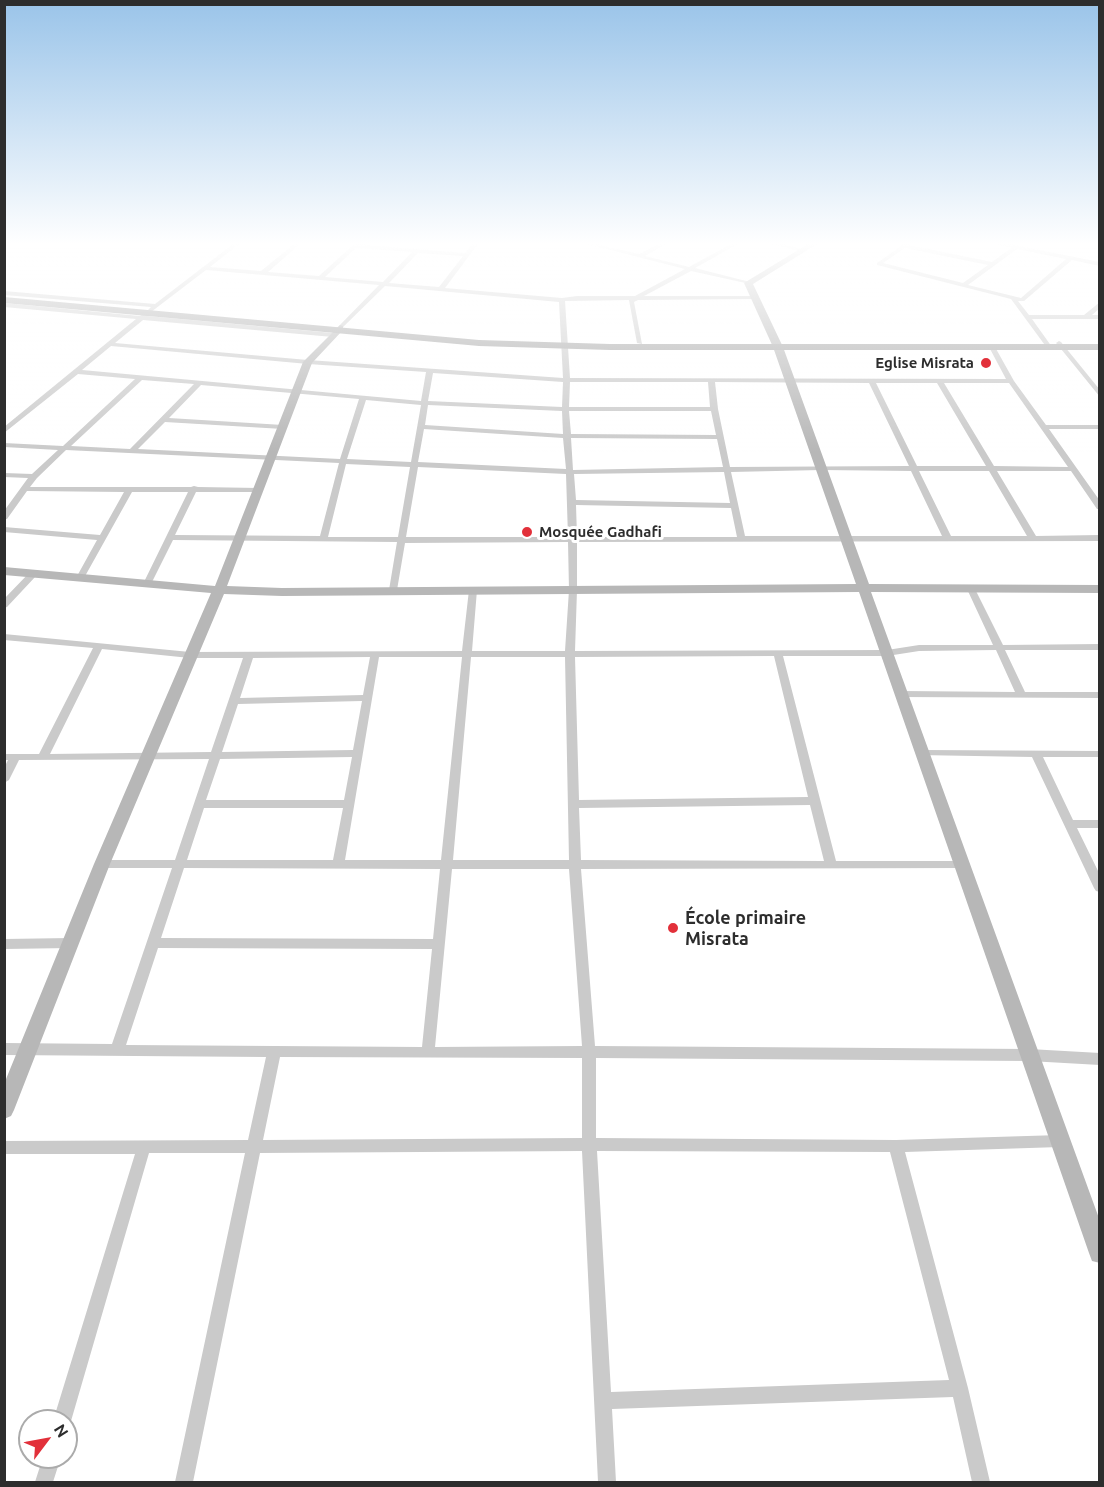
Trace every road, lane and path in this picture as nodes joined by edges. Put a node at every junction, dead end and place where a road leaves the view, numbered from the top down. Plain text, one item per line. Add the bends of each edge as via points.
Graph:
1 (147, 313) edge
2 (163, 313) edge
3 (353, 313) edge
4 (563, 313) edge
5 (634, 313) edge
6 (763, 313) edge
7 (1025, 313) edge
8 (1090, 313) edge
9 (1028, 317) junction
10 (1086, 317) junction
11 (1100, 317) edge
12 (336, 331) junction
13 (110, 344) junction
14 (565, 344) junction
15 (640, 344) junction
16 (660, 345) junction
17 (778, 345) junction
18 (955, 345) junction
19 (1054, 345) junction
20 (1100, 345) edge
21 (992, 347) junction
22 (308, 362) junction
23 (430, 371) junction
24 (79, 372) junction
25 (1085, 376) junction
26 (1100, 376) edge
27 (139, 379) junction
28 (567, 380) junction
29 (711, 381) junction
30 (790, 381) junction
31 (872, 381) junction
32 (939, 381) junction
33 (1011, 381) junction
34 (200, 382) junction
35 (296, 392) junction
36 (1100, 395) edge
37 (363, 398) junction
38 (425, 403) junction
39 (565, 409) junction
40 (714, 409) junction
41 (165, 420) junction
42 (283, 427) junction
43 (420, 427) junction
44 (1043, 427) junction
45 (1100, 427) edge
46 (4, 431) edge
47 (567, 436) junction
48 (720, 437) junction
49 (4, 445) edge
50 (62, 448) junction
51 (132, 451) junction
52 (271, 459) junction
53 (343, 461) junction
54 (414, 464) junction
55 (821, 468) junction
56 (727, 469) junction
57 (915, 469) junction
58 (991, 469) junction
59 (1073, 469) junction
60 (570, 472) junction
61 (4, 475) edge
62 (33, 476) junction
63 (194, 488) junction
64 (25, 489) junction
65 (130, 489) junction
66 (259, 490) junction
67 (572, 502) junction
68 (735, 506) junction
69 (1099, 506) edge
70 (4, 517) edge
71 (4, 529) edge
72 (169, 537) junction
73 (102, 538) junction
74 (1033, 538) junction
75 (1100, 538) edge
76 (241, 539) junction
77 (948, 539) junction
78 (323, 540) junction
79 (401, 540) junction
80 (573, 540) junction
81 (742, 540) junction
82 (847, 540) junction
83 (4, 572) edge
84 (33, 574) junction
85 (80, 578) junction
86 (147, 584) junction
87 (864, 588) junction
88 (971, 589) junction
89 (1100, 589) edge
90 (220, 590) junction
91 (393, 590) junction
92 (473, 590) junction
93 (573, 590) junction
94 (4, 605) edge
95 (4, 637) edge
96 (99, 646) junction
97 (999, 647) junction
98 (1100, 647) edge
99 (887, 653) junction
100 (778, 654) junction
101 (189, 655) junction
102 (249, 655) junction
103 (375, 655) junction
104 (467, 655) junction
105 (570, 655) junction
106 (901, 694) junction
107 (1022, 695) junction
108 (1100, 695) edge
109 (368, 698) junction
110 (233, 701) junction
111 (358, 753) junction
112 (922, 753) junction
113 (1036, 754) junction
114 (1100, 754) edge
115 (215, 756) junction
116 (10, 757) edge
117 (43, 757) junction
118 (146, 757) junction
119 (4, 780) edge
120 (815, 801) junction
121 (199, 804) junction
122 (348, 804) junction
123 (574, 804) junction
124 (1070, 824) junction
125 (1100, 824) edge
126 (102, 864) junction
127 (179, 864) junction
128 (338, 865) junction
129 (446, 865) junction
130 (575, 865) junction
131 (831, 865) junction
132 (962, 865) junction
133 (1100, 888) edge
134 (71, 943) junction
135 (4, 944) edge
136 (153, 944) junction
137 (439, 944) junction
138 (31, 1048) junction
139 (4, 1049) edge
140 (117, 1051) junction
141 (274, 1051) junction
142 (589, 1052) junction
143 (428, 1053) junction
144 (1029, 1055) junction
145 (1100, 1059) edge
146 (4, 1110) edge
147 (1060, 1141) junction
148 (589, 1144) junction
149 (252, 1145) junction
150 (897, 1146) junction
151 (144, 1147) junction
152 (4, 1148) edge
153 (1100, 1253) edge
154 (960, 1388) junction
155 (603, 1401) junction
156 (66, 1409) edge
157 (184, 1482) edge
158 (607, 1482) edge
159 (981, 1482) edge

1 - 13 street
2 - 12 main road
3 - 12 street
4 - 14 street
5 - 15 street
6 - 17 street
7 - 9 street
8 - 10 street
9 - 10 street
9 - 19 street
10 - 11 street
12 - 14 main road via 479,343
12 - 22 street
13 - 22 street
13 - 24 street
14 - 15 main road
14 - 16 main road
14 - 28 street
15 - 16 main road
16 - 17 main road
17 - 18 main road
17 - 30 street
18 - 19 main road
18 - 21 main road
19 - 20 main road
19 - 21 main road
19 - 25 street
21 - 33 street
22 - 23 street
22 - 35 street
23 - 28 street
23 - 38 street
24 - 27 street
24 - 46 street
25 - 26 street
25 - 36 street
27 - 34 street
27 - 50 street
28 - 29 street
28 - 39 street
29 - 30 street
29 - 40 street
30 - 31 street
30 - 55 street
31 - 32 street
31 - 57 street
32 - 33 street
32 - 58 street
33 - 44 street
34 - 35 street
34 - 41 street
35 - 37 street
35 - 42 street
37 - 38 street
37 - 53 street
38 - 39 street
38 - 43 street
39 - 40 street
39 - 47 street
40 - 48 street
41 - 42 street
41 - 51 street
42 - 52 street
43 - 47 street
43 - 54 street
44 - 45 street
44 - 59 street
47 - 48 street
47 - 60 street
48 - 56 street
49 - 50 street
50 - 51 street
50 - 62 street
51 - 52 street
52 - 53 street
52 - 66 street
53 - 54 street
53 - 78 street
54 - 60 street
54 - 79 street
55 - 56 street
55 - 57 street
55 - 82 street
56 - 60 street
56 - 68 street
57 - 58 street
57 - 77 street
58 - 59 street
58 - 74 street
59 - 69 street
60 - 67 street
61 - 62 street
62 - 64 street
63 - 65 street
63 - 66 street
63 - 72 street
64 - 65 street
64 - 70 street
65 - 73 street
66 - 76 street
67 - 68 street
67 - 80 street
68 - 81 street
71 - 73 street
72 - 76 street
72 - 86 street
73 - 85 street
74 - 75 street
74 - 77 street
76 - 78 street
76 - 90 street
77 - 82 street
78 - 79 street
79 - 80 street
79 - 91 street
80 - 81 street
80 - 93 street
81 - 82 street
82 - 87 street
83 - 84 street
84 - 85 street
84 - 94 street
85 - 86 street
86 - 90 street
87 - 88 street
87 - 93 street
87 - 99 street
88 - 89 street
88 - 97 street
90 - 91 street
90 - 101 street
91 - 92 street
92 - 93 street
92 - 104 street
93 - 105 street
95 - 96 street
96 - 101 street
96 - 117 street
97 - 98 street
97 - 99 street via 919,648
97 - 107 street
99 - 100 street
99 - 106 street
100 - 105 street
100 - 120 street
101 - 102 street
101 - 118 street
102 - 103 street
102 - 110 street
103 - 104 street
103 - 109 street
104 - 105 street
104 - 129 street
105 - 123 street
106 - 107 street
106 - 112 street
107 - 108 street
109 - 110 street
109 - 111 street
110 - 115 street
111 - 115 street
111 - 122 street
112 - 113 street
112 - 132 street
113 - 114 street
113 - 124 street
115 - 118 street
115 - 121 street
116 - 117 street
116 - 119 street
117 - 118 street
118 - 126 street
120 - 123 street
120 - 131 street
121 - 122 street
121 - 127 street
122 - 128 street
123 - 130 street
124 - 125 street
124 - 133 street
126 - 127 street
126 - 134 street
127 - 128 street
127 - 136 street
128 - 129 street
129 - 130 street
129 - 137 street
130 - 131 street
130 - 142 street
131 - 132 street
132 - 144 street
134 - 135 street
134 - 138 street
136 - 137 street
136 - 140 street
137 - 143 street
138 - 139 street
138 - 140 street
138 - 146 street
140 - 141 street
141 - 143 street
141 - 149 street
142 - 143 street
142 - 144 street
142 - 148 street
144 - 145 street
144 - 147 street
147 - 150 street
147 - 153 street
148 - 149 street
148 - 150 street
148 - 155 street
149 - 151 street
149 - 157 street
150 - 154 street
151 - 152 street
151 - 156 street
154 - 155 street
154 - 159 street
155 - 158 street

